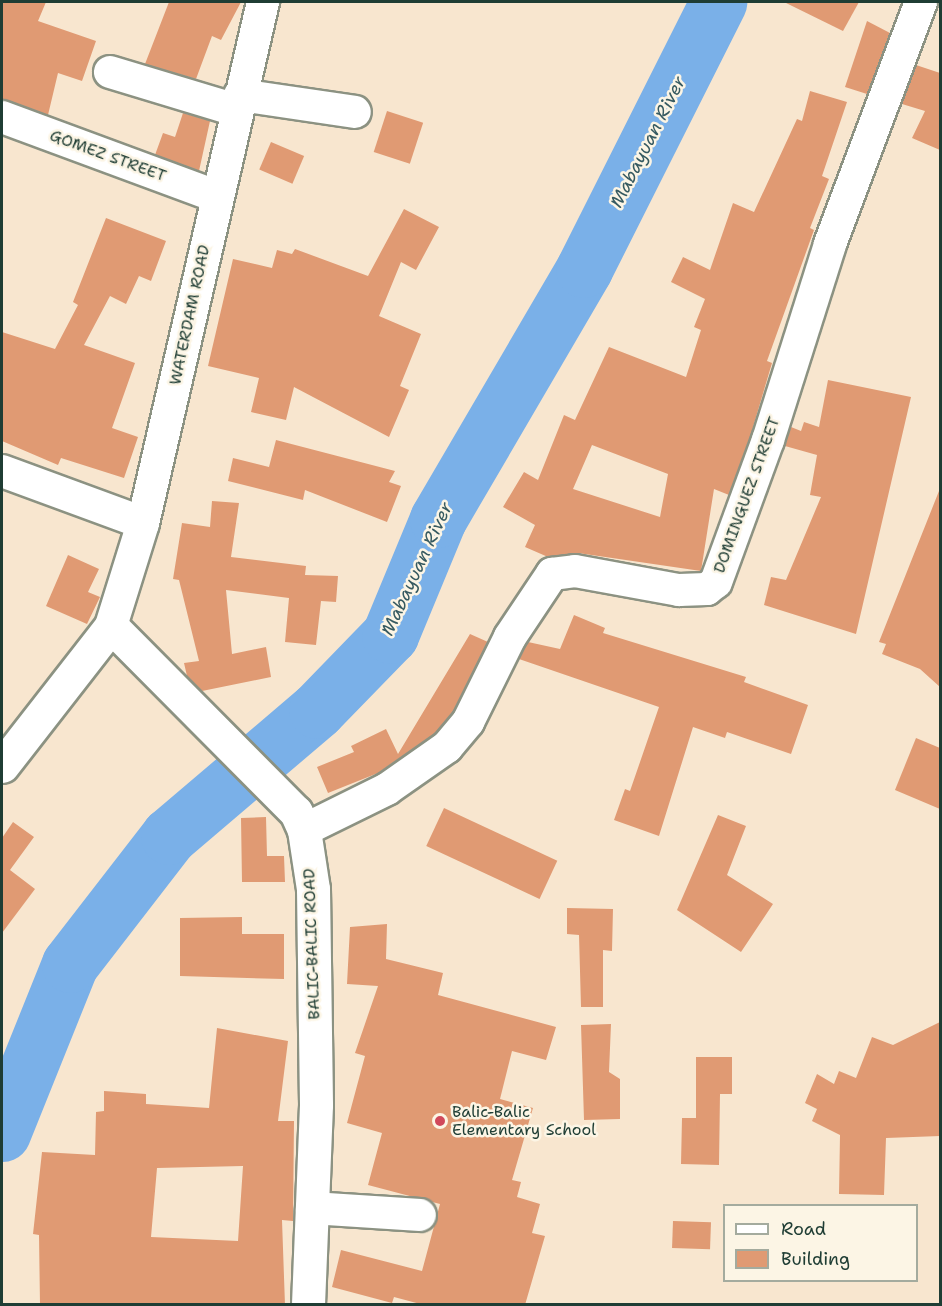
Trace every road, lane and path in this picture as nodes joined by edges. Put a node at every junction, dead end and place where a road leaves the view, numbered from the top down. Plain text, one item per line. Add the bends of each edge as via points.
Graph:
1 (262, 2) edge
2 (921, 2) edge
3 (110, 72) dead end
4 (238, 103) junction
5 (355, 112) dead end
6 (2, 117) edge
7 (215, 195) junction
8 (2, 471) edge
9 (142, 523) junction
10 (111, 626) junction
11 (2, 766) edge
12 (304, 830) junction
13 (312, 1208) junction
14 (420, 1215) dead end
15 (308, 1305) edge

1 - 4 street, WATERDAM ROAD
2 - 12 street, DOMINGUEZ STREET via 830,244 768,440 716,582 707,589 679,590 575,570 552,574 510,637 468,722 447,747 387,789
3 - 4 street
4 - 5 street
4 - 7 street, WATERDAM ROAD
6 - 7 street, GOMEZ STREET
7 - 9 street, WATERDAM ROAD
8 - 9 street
9 - 10 street, WATERDAM ROAD
10 - 11 main road
10 - 12 main road, BALIC-BALIC ROAD via 265,777
12 - 13 main road, BALIC-BALIC ROAD via 313,889
13 - 14 street
13 - 15 main road, BALIC-BALIC ROAD

